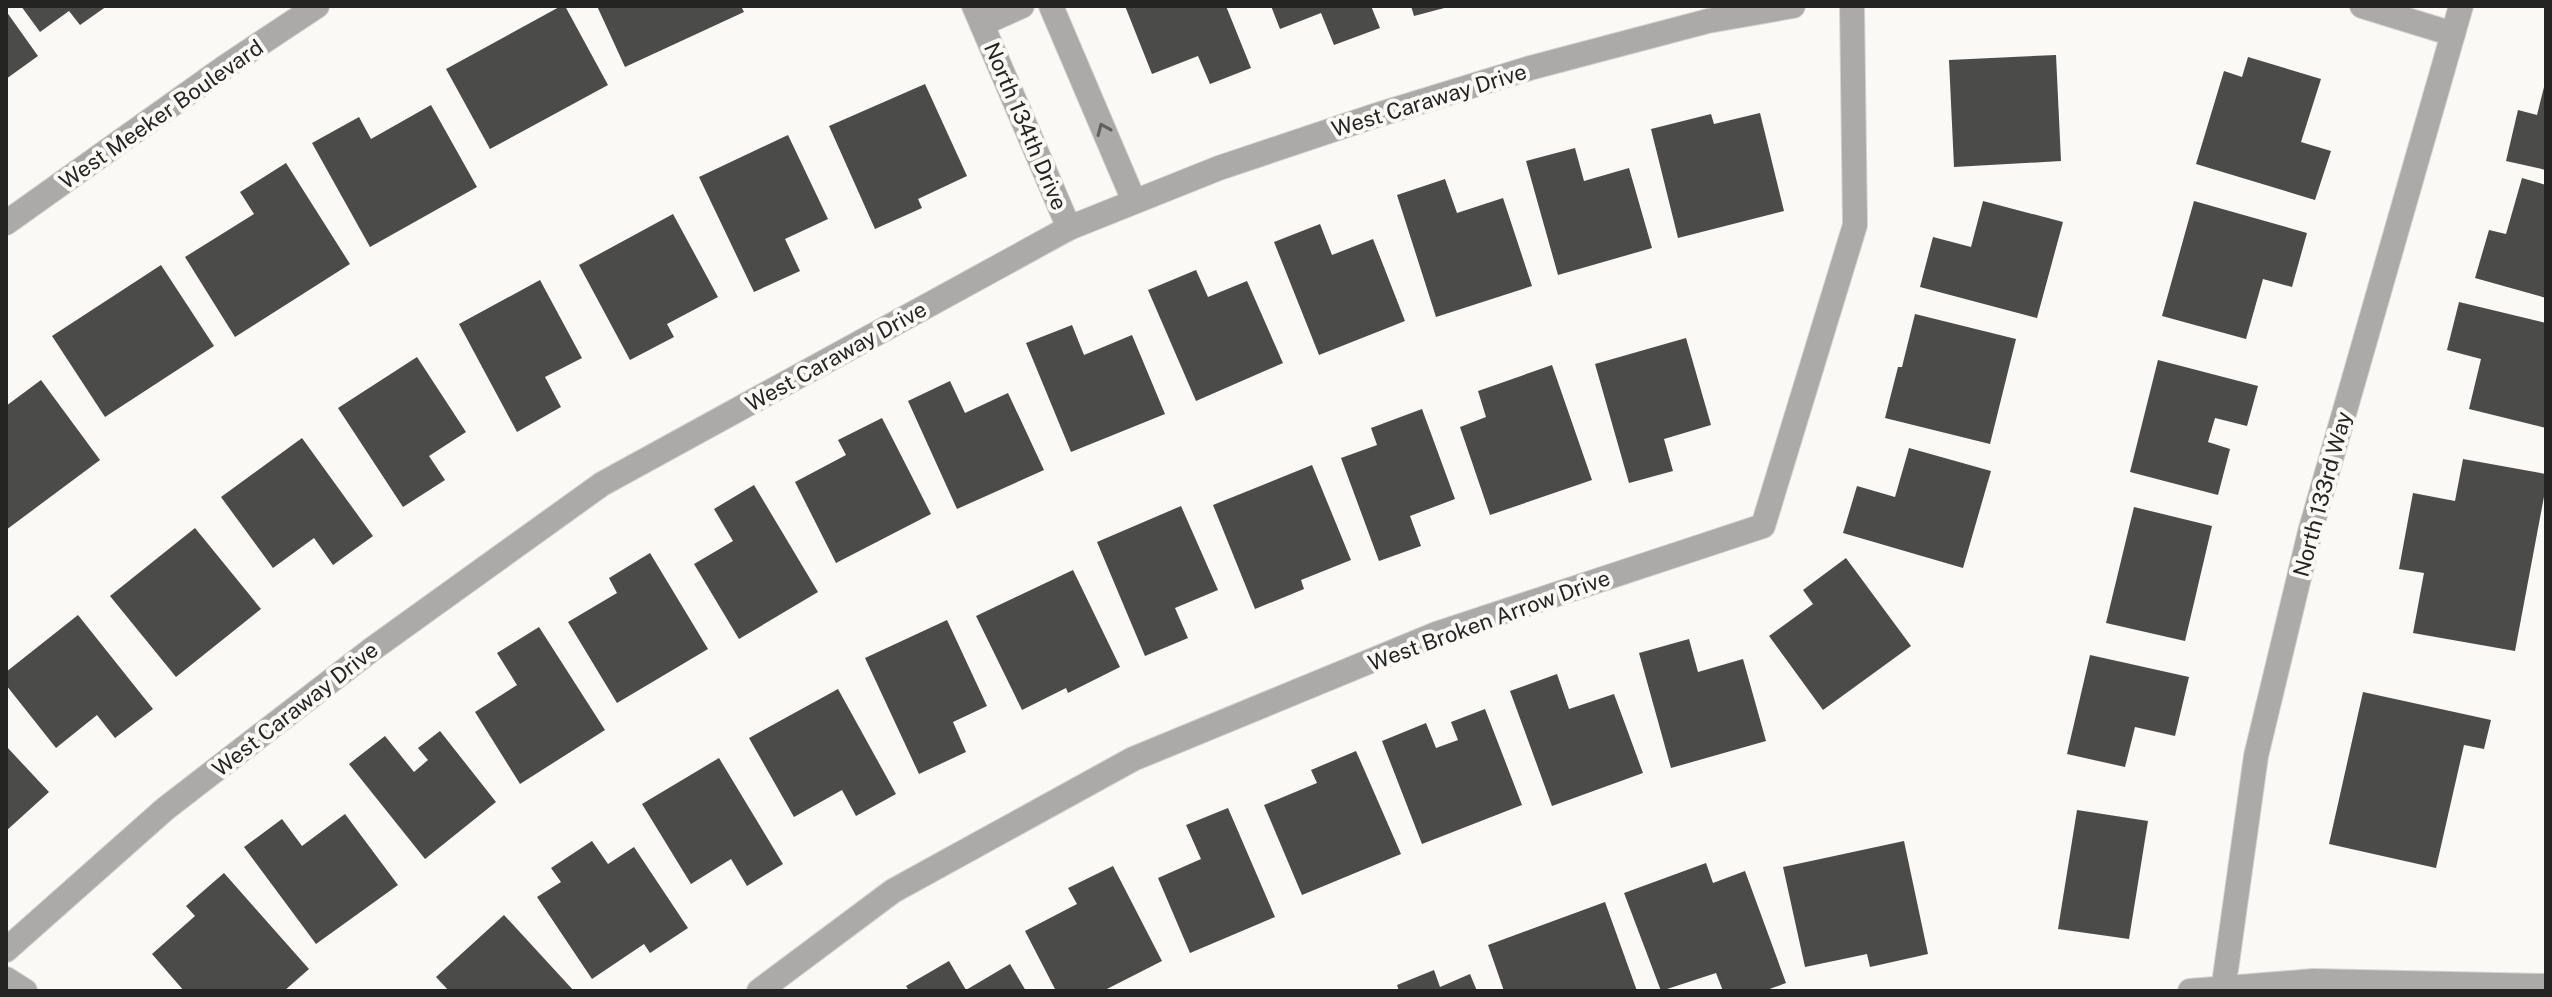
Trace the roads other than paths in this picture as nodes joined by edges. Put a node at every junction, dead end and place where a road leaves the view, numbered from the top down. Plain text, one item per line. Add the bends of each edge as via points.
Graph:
1 (317, 6) edge
2 (1022, 6) edge
3 (1051, 6) edge
4 (1793, 6) edge
5 (1852, 6) edge
6 (2362, 6) edge
7 (2461, 6) edge
8 (978, 15) edge
9 (2453, 34) junction
10 (1134, 201) junction
11 (6, 223) edge
12 (1069, 228) junction
13 (6, 950) edge
14 (6, 979) edge
15 (2546, 986) edge
16 (2223, 989) edge
17 (25, 991) edge
18 (759, 991) edge
19 (2190, 991) edge

1 - 11 street, West Meeker Boulevard
2 - 8 street, North 134th Drive
10 -> 3 street
4 - 10 street, West Caraway Drive via 1708,21 1530,68 1219,168
5 - 18 street, West Broken Arrow Drive via 1855,225 1763,526 1436,634 1133,759 893,891
6 - 9 street
7 - 9 street, North 133rd Way
8 - 12 street, North 134th Drive
9 - 16 street, North 133rd Way via 2310,532 2260,741
10 - 12 street, West Caraway Drive
12 - 13 street, West Caraway Drive via 602,484 371,650 165,809
14 - 17 street
15 - 16 street via 2313,981
16 - 19 street

